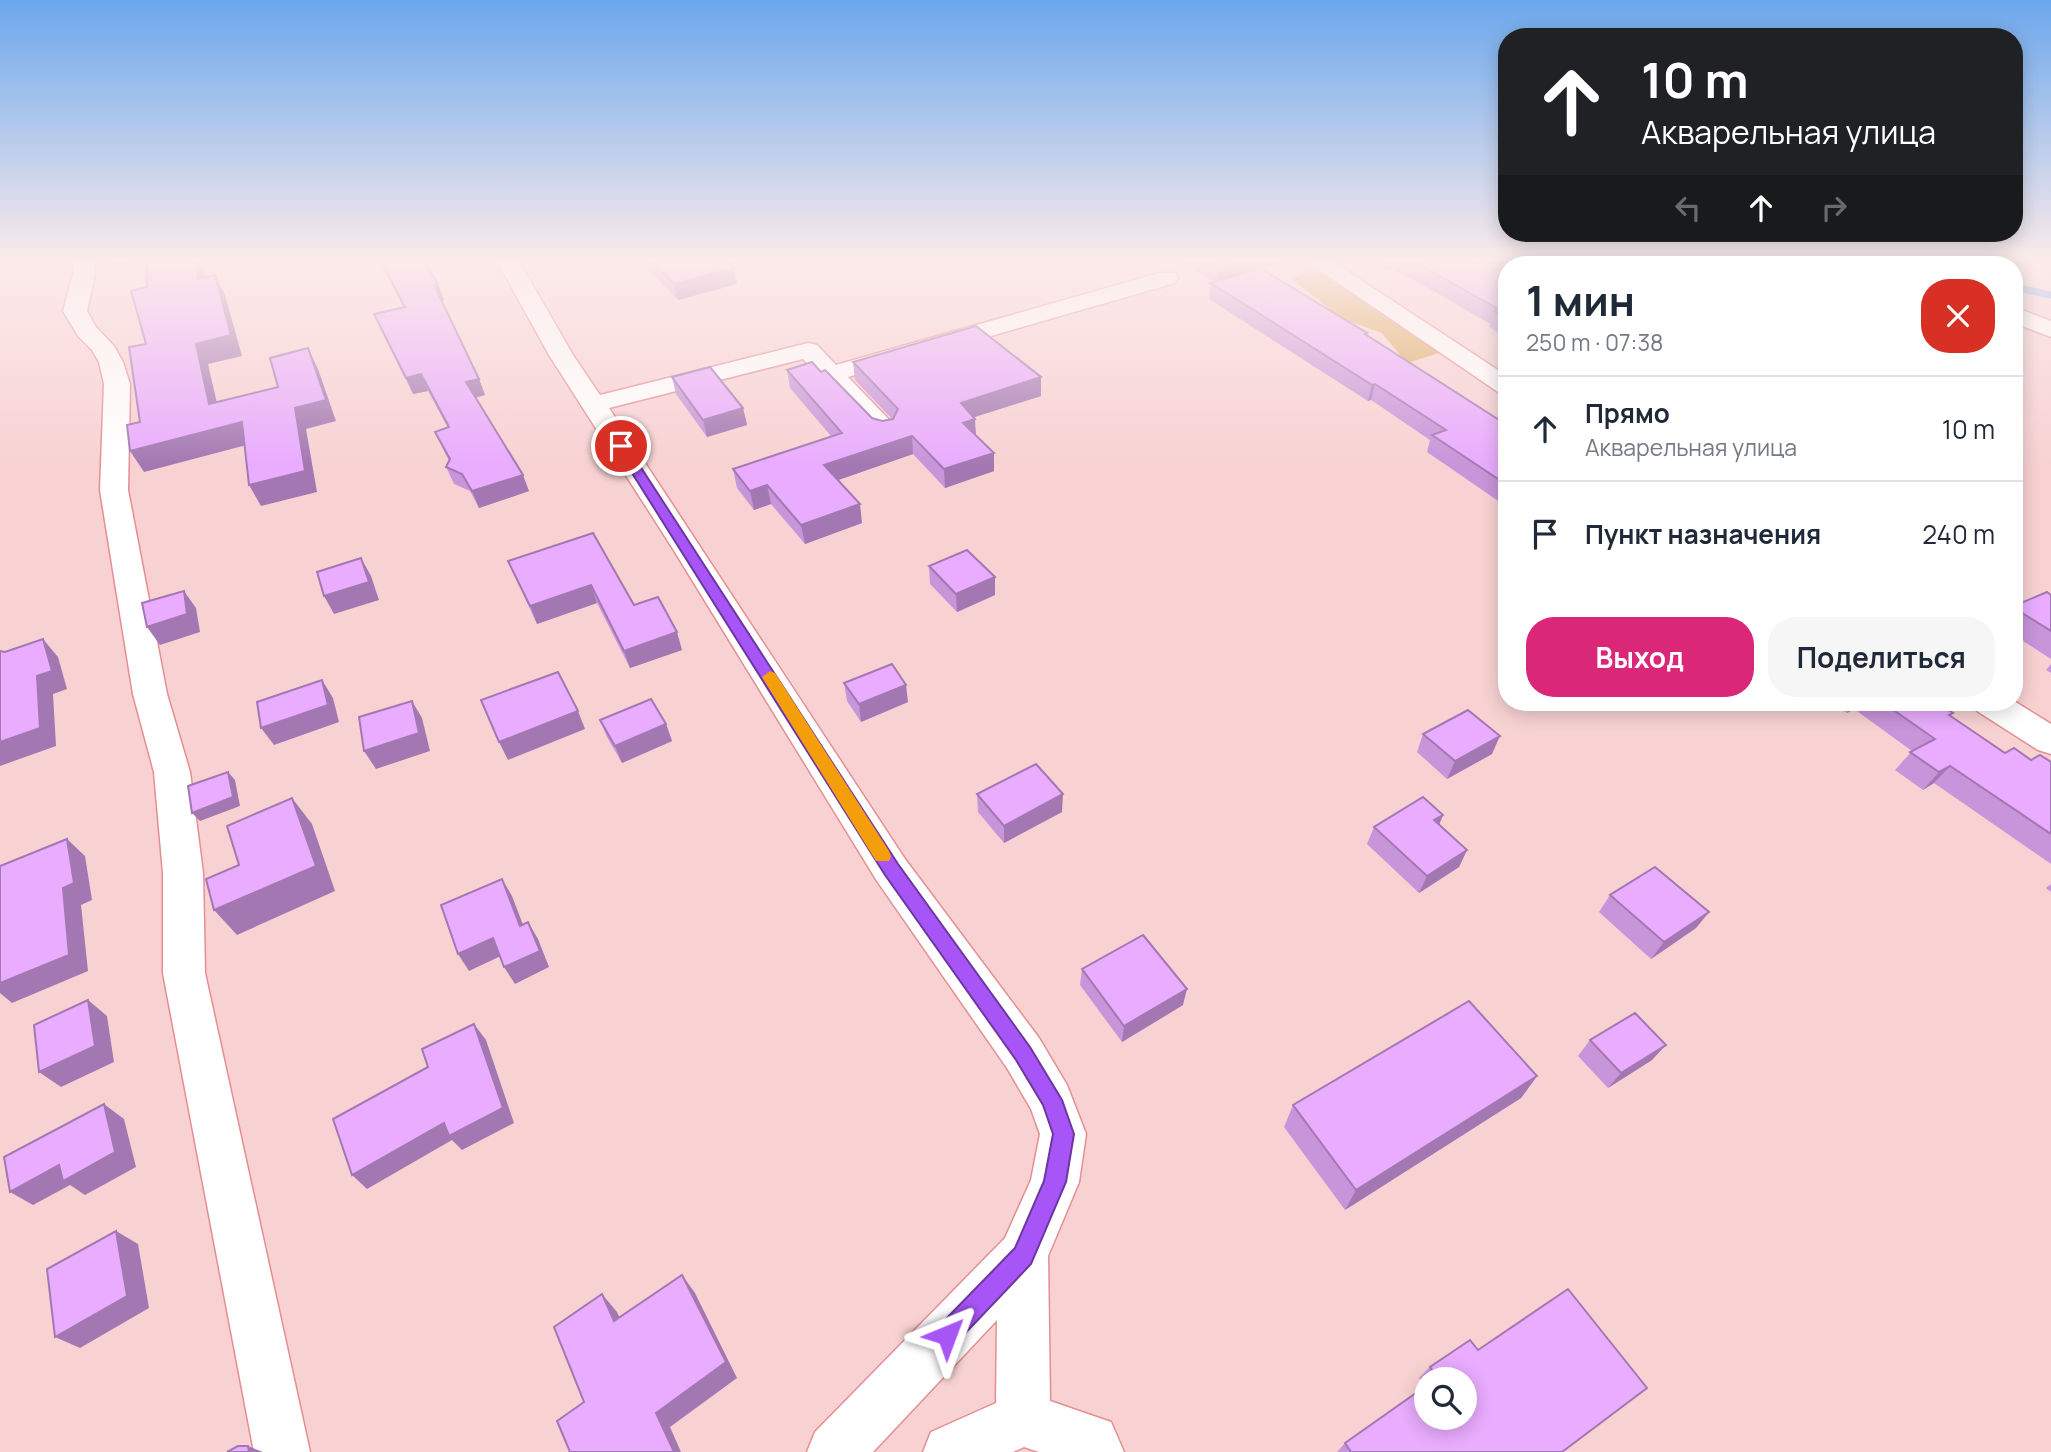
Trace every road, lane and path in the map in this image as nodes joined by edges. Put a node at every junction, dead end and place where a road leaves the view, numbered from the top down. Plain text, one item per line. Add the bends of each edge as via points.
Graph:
1 (85, 329) edge
2 (546, 329) edge
3 (989, 329) edge
4 (1419, 329) edge
5 (831, 374) junction
6 (1498, 381) edge
7 (594, 404) junction
8 (885, 429) edge
9 (2003, 711) edge
10 (2051, 741) edge
11 (1023, 1256) junction
12 (1023, 1419) junction
13 (282, 1452) edge
14 (835, 1452) edge
15 (951, 1452) edge
16 (1096, 1452) edge

1 - 13 street via 102,346 117,383 114,490 150,694 172,772 183,873 184,972
2 - 7 street
3 - 5 street
4 - 6 street
5 - 7 street via 808,349
5 - 8 street
7 - 11 street via 891,870 1023,1053 1051,1100 1063,1134 1055,1182
9 - 10 street
11 - 12 street
11 - 14 street
12 - 15 street
12 - 16 street via 1091,1442

